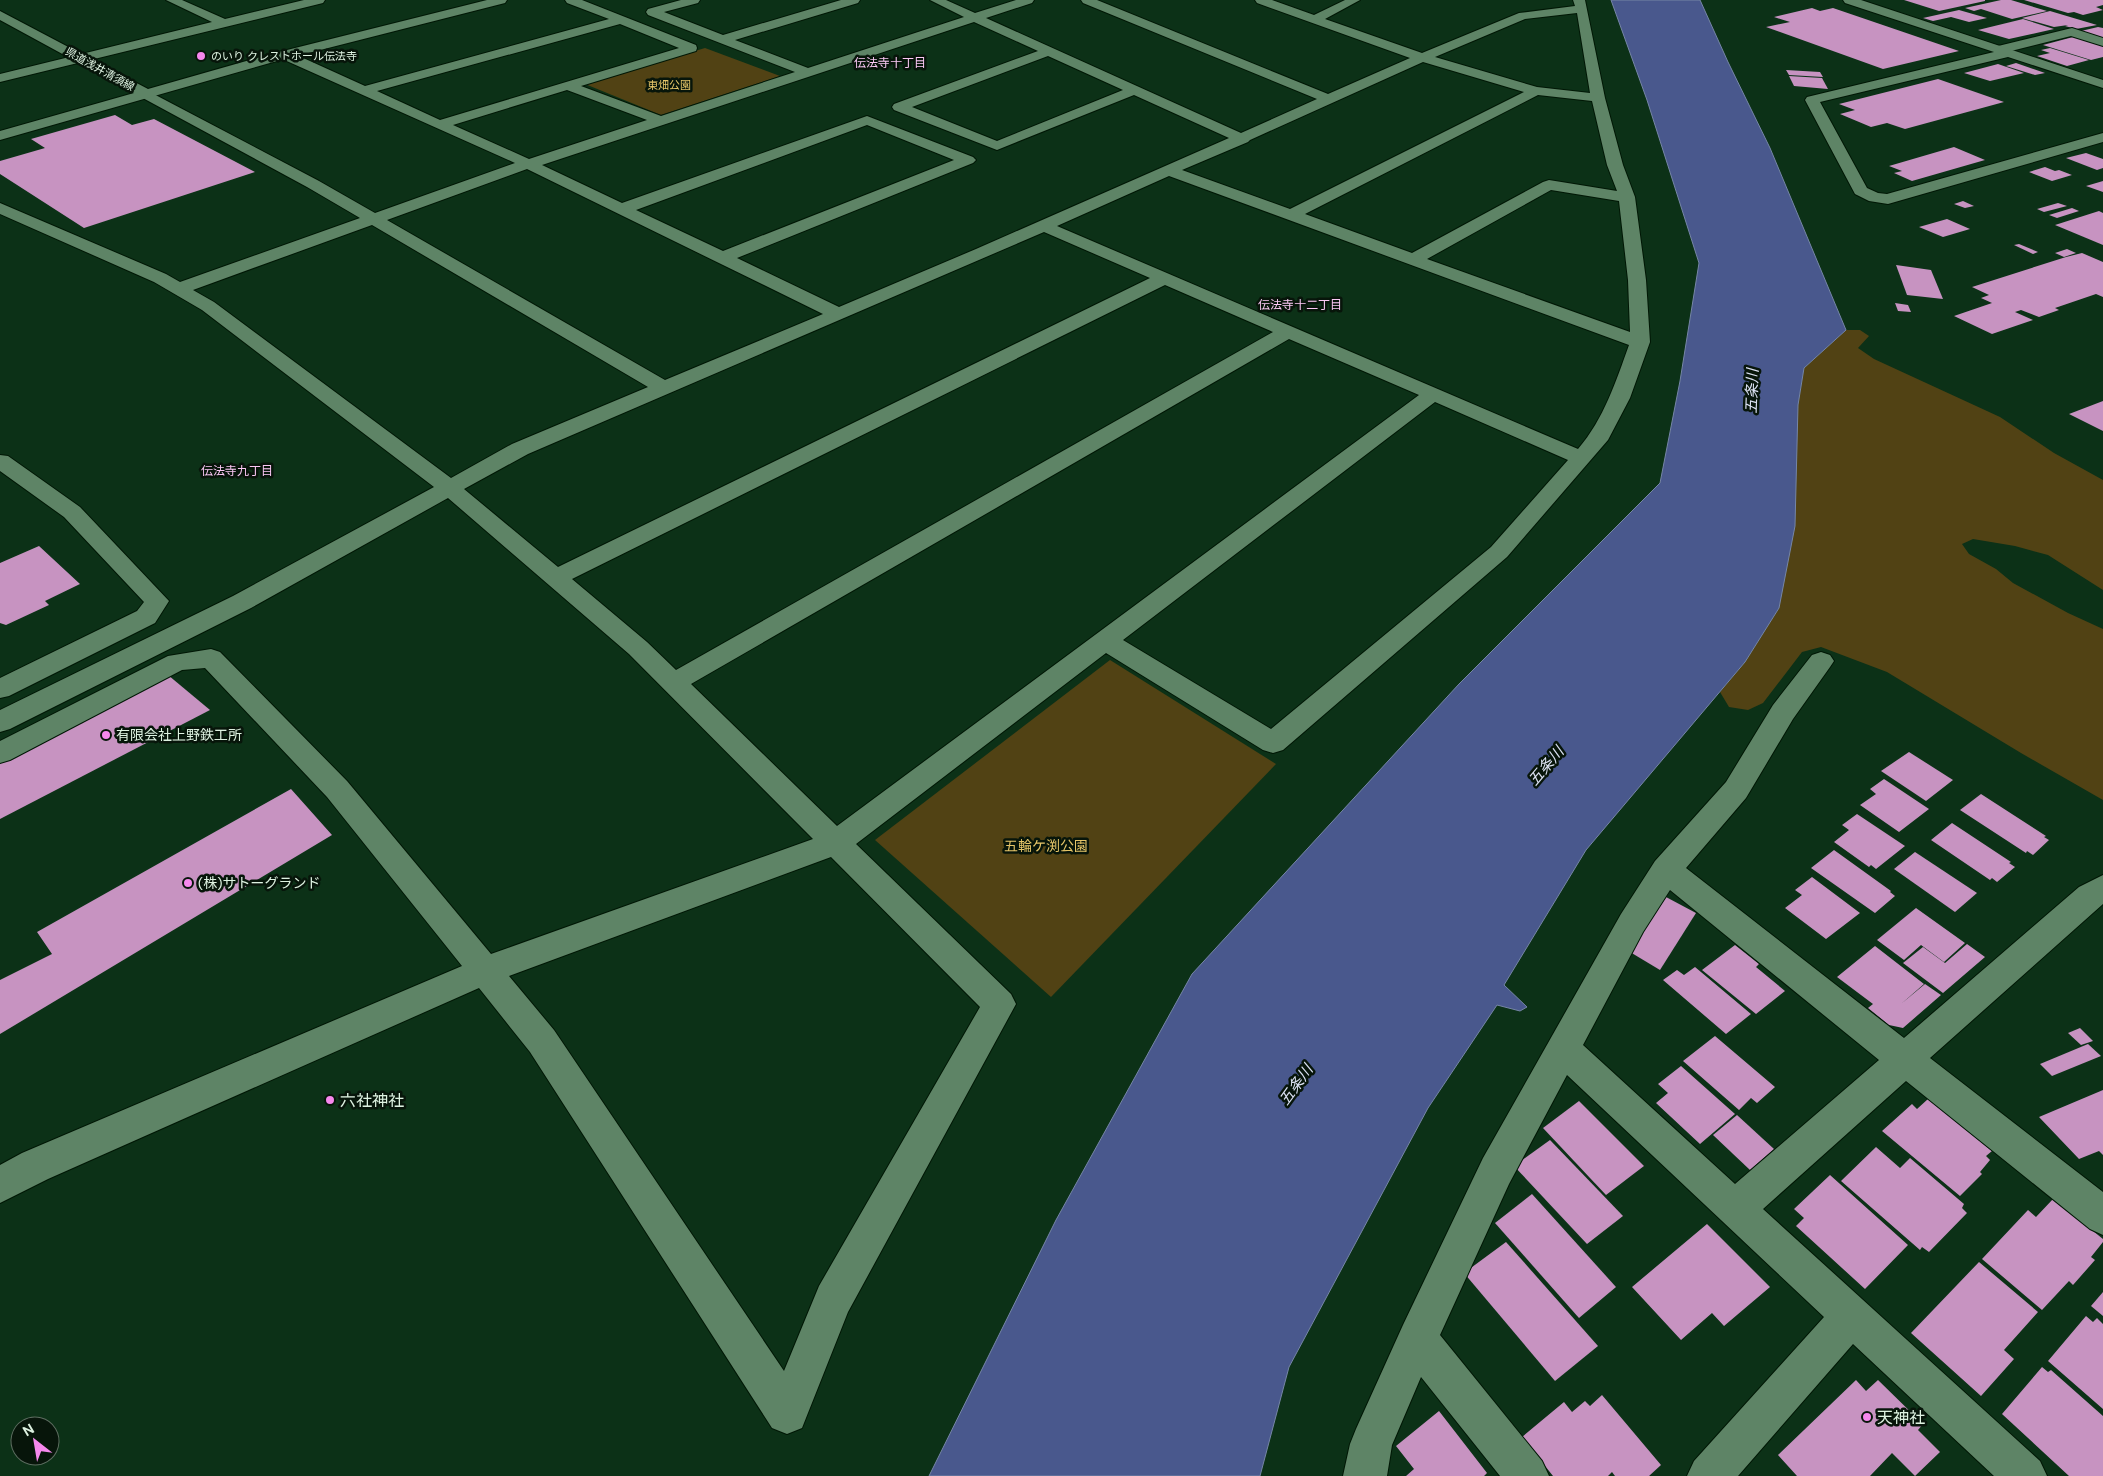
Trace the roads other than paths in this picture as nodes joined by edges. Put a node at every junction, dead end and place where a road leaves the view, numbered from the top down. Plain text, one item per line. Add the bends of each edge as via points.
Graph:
1 (172, 0) edge
2 (319, 0) edge
3 (501, 0) edge
4 (571, 0) edge
5 (694, 0) edge
6 (854, 0) edge
7 (936, 0) edge
8 (1028, 0) edge
9 (1087, 0) edge
10 (1261, 0) edge
11 (1354, 0) edge
12 (1849, 0) edge
13 (1580, 4) edge
14 (0, 15) edge
15 (973, 17) junction
16 (620, 20) junction
17 (1314, 20) junction
18 (223, 22) junction
19 (724, 39) junction
20 (2103, 42) edge
21 (1049, 51) junction
22 (2003, 51) junction
23 (285, 55) junction
24 (79, 58) junction
25 (1422, 58) junction
26 (806, 72) junction
27 (0, 78) edge
28 (2103, 84) edge
29 (568, 86) junction
30 (364, 90) junction
31 (1134, 90) junction
32 (1536, 91) junction
33 (146, 94) junction
34 (1598, 98) junction
35 (1330, 100) junction
36 (659, 120) junction
37 (439, 125) junction
38 (0, 136) edge
39 (2103, 137) edge
40 (1243, 139) junction
41 (528, 164) junction
42 (1170, 171) junction
43 (1627, 196) junction
44 (0, 208) edge
45 (622, 209) junction
46 (1291, 215) junction
47 (372, 218) junction
48 (1044, 226) junction
49 (722, 258) junction
50 (1414, 259) junction
51 (1164, 278) junction
52 (178, 288) junction
53 (839, 314) junction
54 (1288, 331) junction
55 (1640, 342) junction
56 (664, 388) junction
57 (1433, 394) junction
58 (1581, 458) junction
59 (0, 461) edge
60 (450, 488) junction
61 (555, 578) junction
62 (1104, 641) junction
63 (1821, 661) dead end
64 (673, 682) junction
65 (0, 689) edge
66 (0, 722) edge
67 (0, 753) edge
68 (836, 843) junction
69 (1666, 870) junction
70 (2103, 888) edge
71 (484, 971) junction
72 (1563, 1049) junction
73 (1905, 1059) junction
74 (0, 1186) edge
75 (1736, 1208) junction
76 (2103, 1216) edge
77 (1852, 1316) junction
78 (1417, 1339) junction
79 (1365, 1476) edge
80 (1527, 1476) edge
81 (1709, 1476) edge
82 (2024, 1476) edge

1 - 18 street
2 - 18 street
3 - 23 street
4 - 16 street
5 - 19 street via 652,12
6 - 19 street
7 - 15 street
8 - 15 street
9 - 35 street
10 - 17 street
11 - 17 street
12 - 22 street
13 - 25 street via 1523,16
13 - 34 street
14 - 24 street, 県道浅井清須線
15 - 21 street
15 - 26 street
16 - 29 street via 691,48
16 - 30 street
17 - 25 street
18 - 24 street
19 - 26 street
20 - 22 street via 2072,32
21 - 31 street
21 - 31 street via 899,108 997,146
22 - 28 street
22 - 39 street via 1812,100 1861,191 1875,198 1888,199
23 - 30 street
23 - 33 street
24 - 27 street
24 - 33 street, 県道浅井清須線
25 - 32 street
25 - 35 street
26 - 36 street
29 - 36 street
29 - 37 street
30 - 37 street
31 - 40 street
32 - 34 street
32 - 46 street
33 - 38 street, 県道浅井清須線
33 - 47 street
34 - 43 street via 1615,165
35 - 40 street
36 - 41 street
37 - 41 street
40 - 42 street
41 - 45 street
41 - 47 street
42 - 46 street
42 - 48 street
43 - 50 street via 1549,185
43 - 55 street via 1637,280
44 - 52 street
45 - 49 street
45 - 49 street via 867,120 968,160
46 - 50 street
47 - 52 street
47 - 56 street
48 - 51 street
48 - 53 street
49 - 53 street
50 - 55 street
51 - 54 street
51 - 61 street
52 - 60 street via 208,306
53 - 56 street
54 - 57 street
54 - 64 street
55 - 58 street via 1601,436
56 - 60 street via 520,449
57 - 58 street
57 - 62 street
58 - 62 street via 1499,552 1274,743
59 - 65 street via 72,512 157,602 146,618
60 - 61 street
60 - 66 street via 242,602
61 - 64 street
62 - 68 street
63 - 69 street via 1783,712 1736,790
64 - 68 street
67 - 71 street via 177,662 211,658 337,789
68 - 71 street
68 - 71 street via 999,1004 833,1300 787,1413 542,1041
69 - 72 street via 1632,923
69 - 73 street
70 - 73 street
71 - 74 street via 35,1166
72 - 75 street
72 - 78 street via 1496,1171
73 - 75 street
73 - 76 street
75 - 77 street
77 - 81 street
77 - 82 street
78 - 79 street via 1371,1444
78 - 80 street

